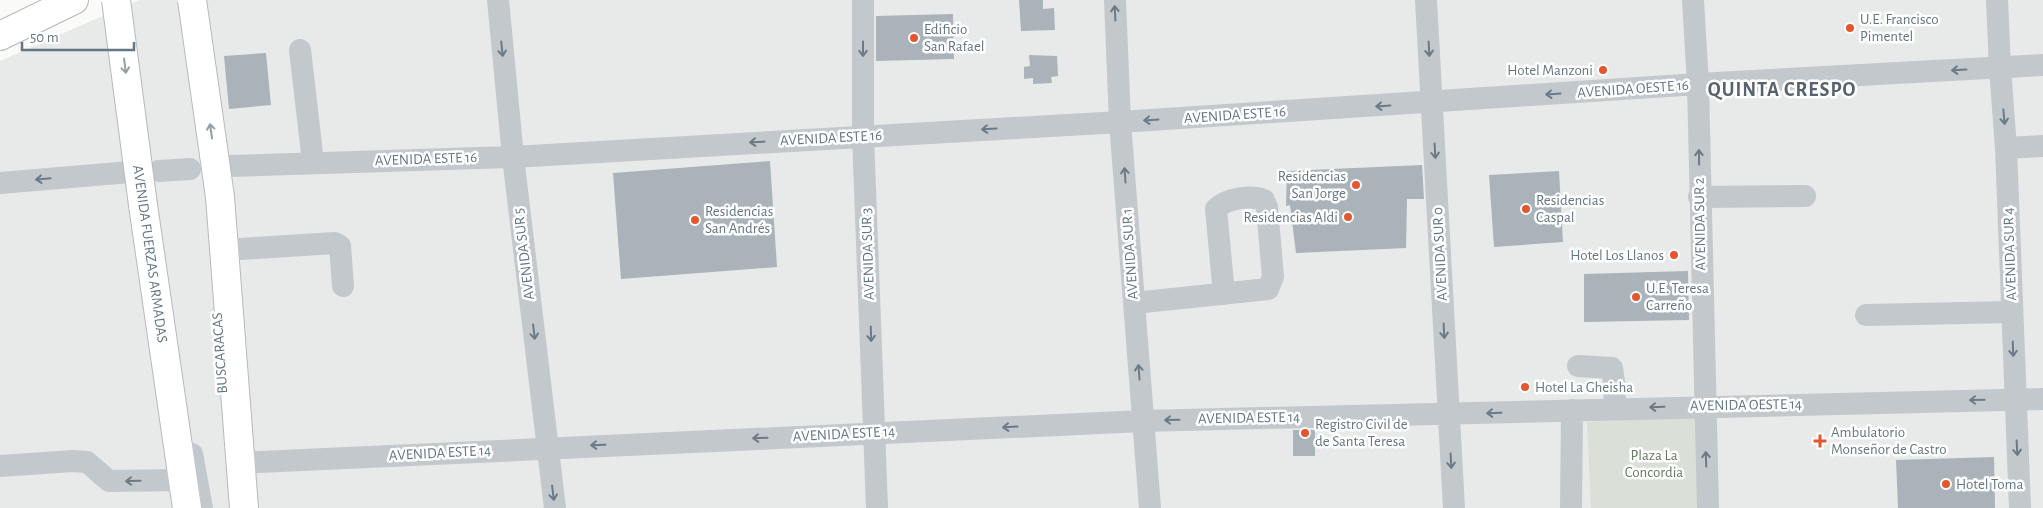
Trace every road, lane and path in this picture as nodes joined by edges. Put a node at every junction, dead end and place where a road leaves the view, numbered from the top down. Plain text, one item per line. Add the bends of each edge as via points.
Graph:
1 (74, 0) edge
2 (116, 0) edge
3 (192, 0) edge
4 (498, 0) edge
5 (863, 0) edge
6 (1115, 0) edge
7 (1426, 0) edge
8 (1693, 0) edge
9 (1997, 0) edge
10 (0, 36) edge
11 (300, 50) dead end
12 (2043, 65) edge
13 (2000, 68) junction
14 (1698, 84) junction
15 (1432, 102) junction
16 (1120, 122) junction
17 (863, 136) junction
18 (2043, 146) edge
19 (2006, 148) junction
20 (513, 157) junction
21 (313, 162) junction
22 (229, 166) dead end
23 (190, 168) dead end
24 (159, 171) dead end
25 (130, 172) dead end
26 (0, 183) edge
27 (1805, 196) dead end
28 (214, 197) junction
29 (1699, 197) junction
30 (148, 204) junction
31 (224, 250) junction
32 (343, 286) dead end
33 (1224, 294) dead end
34 (1134, 302) junction
35 (2012, 312) junction
36 (1866, 315) dead end
37 (1578, 366) dead end
38 (2043, 399) edge
39 (2015, 400) junction
40 (1705, 406) junction
41 (1614, 408) junction
42 (1572, 410) junction
43 (1449, 414) junction
44 (1143, 421) junction
45 (875, 433) junction
46 (547, 447) junction
47 (240, 463) junction
48 (0, 466) edge
49 (182, 480) junction
50 (186, 508) edge
51 (202, 508) edge
52 (231, 508) edge
53 (244, 508) edge
54 (555, 508) edge
55 (877, 508) edge
56 (1150, 508) edge
57 (1454, 508) edge
58 (1571, 508) edge
59 (1708, 508) edge
60 (2020, 508) edge

1 - 10 main road
2 -> 30 main road, AVENIDA FUERZAS ARMADAS, bridge
28 -> 3 main road, bridge
4 -> 20 street, AVENIDA SUR 5
5 -> 17 street, AVENIDA SUR 3
16 -> 6 street, AVENIDA SUR 1
7 -> 15 street, AVENIDA SUR 0
8 - 14 street, AVENIDA SUR 2
9 - 13 street, AVENIDA SUR 4
11 - 21 street
12 - 13 street, AVENIDA OESTE 16
13 -> 14 street, AVENIDA OESTE 16
13 -> 19 street, AVENIDA SUR 4
14 -> 15 street, AVENIDA OESTE 16
29 -> 14 street, AVENIDA SUR 2
15 -> 16 street, AVENIDA ESTE 16
15 -> 43 street, AVENIDA SUR 0
16 -> 17 street, AVENIDA ESTE 16
34 -> 16 street, AVENIDA SUR 1
17 -> 20 street, AVENIDA ESTE 16
17 -> 45 street, AVENIDA SUR 3
18 - 19 street
19 - 35 street, AVENIDA SUR 4
20 - 21 street, AVENIDA ESTE 16
20 -> 46 street, AVENIDA SUR 5
21 - 22 street, AVENIDA ESTE 16
23 - 24 street
25 -> 26 street
27 - 29 street
28 - 31 main road
28 - 52 street, BUSCARACAS
29 - 40 street, AVENIDA SUR 2
30 - 49 main road, AVENIDA FUERZAS ARMADAS
30 - 51 street
31 - 32 street via 335,243 340,246
31 - 47 main road
33 - 34 street
44 -> 34 street, AVENIDA SUR 1
35 - 36 street
35 -> 39 street, AVENIDA SUR 4
37 - 41 street via 1612,368
38 - 39 street, AVENIDA OESTE 14
39 -> 40 street, AVENIDA OESTE 14
39 -> 60 street, AVENIDA SUR 4
40 -> 41 street, AVENIDA OESTE 14
59 -> 40 street, AVENIDA SUR 2
41 - 42 street, AVENIDA OESTE 14
42 -> 43 street, AVENIDA OESTE 14
42 - 58 street
43 -> 44 street, AVENIDA ESTE 14
43 -> 57 street, AVENIDA SUR 0
44 -> 45 street, AVENIDA ESTE 14
44 - 56 street, AVENIDA SUR 1
45 -> 46 street, AVENIDA ESTE 14
45 - 55 street, AVENIDA SUR 3
46 - 47 street, AVENIDA ESTE 14
46 -> 54 street, AVENIDA SUR 5
47 - 53 main road
49 -> 48 street via 109,480 87,462
49 - 50 main road, AVENIDA FUERZAS ARMADAS

